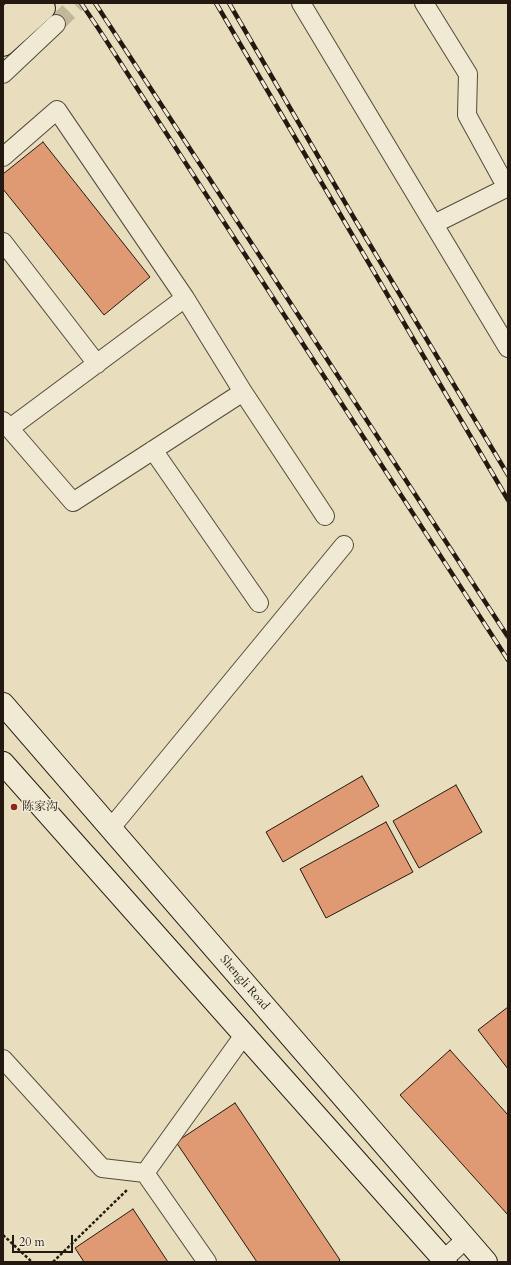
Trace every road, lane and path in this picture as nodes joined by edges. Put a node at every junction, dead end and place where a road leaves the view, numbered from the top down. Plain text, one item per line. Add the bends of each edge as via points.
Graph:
1 (22, 3) edge
2 (301, 3) edge
3 (424, 3) edge
4 (50, 16) joint
5 (3, 22) edge
6 (3, 45) edge
7 (3, 74) edge
8 (3, 157) edge
9 (508, 187) edge
10 (434, 224) junction
11 (3, 242) edge
12 (185, 298) junction
13 (508, 348) edge
14 (97, 364) junction
15 (243, 392) junction
16 (6, 425) edge
17 (153, 450) junction
18 (324, 516) dead end
19 (344, 545) dead end
20 (259, 603) dead end
21 (3, 704) edge
22 (3, 763) edge
23 (110, 829) junction
24 (244, 1035) junction
25 (3, 1059) edge
26 (145, 1173) junction
27 (3, 1235) edge
28 (466, 1239) junction
29 (444, 1261) edge
30 (32, 1262) edge
31 (53, 1262) edge
32 (207, 1262) edge
33 (486, 1262) edge

1 - 5 main road
2 - 10 street
3 - 9 street via 468,74 467,115
4 - 6 main road
4 - 7 street
8 - 12 street via 57,110
9 - 10 street
10 - 13 street
11 - 14 street
12 - 14 street
12 - 15 street
14 - 16 street
15 - 17 street
15 - 18 street
16 - 17 street via 73,502
17 - 20 street
19 - 23 street
21 - 23 main road, Shengli Road
22 - 24 main road
23 - 28 main road, Shengli Road
24 - 26 street
24 - 29 main road
25 - 26 street via 102,1168
26 - 31 path
26 - 32 street
27 - 30 path
28 - 29 street
28 - 33 main road, Shengli Road

